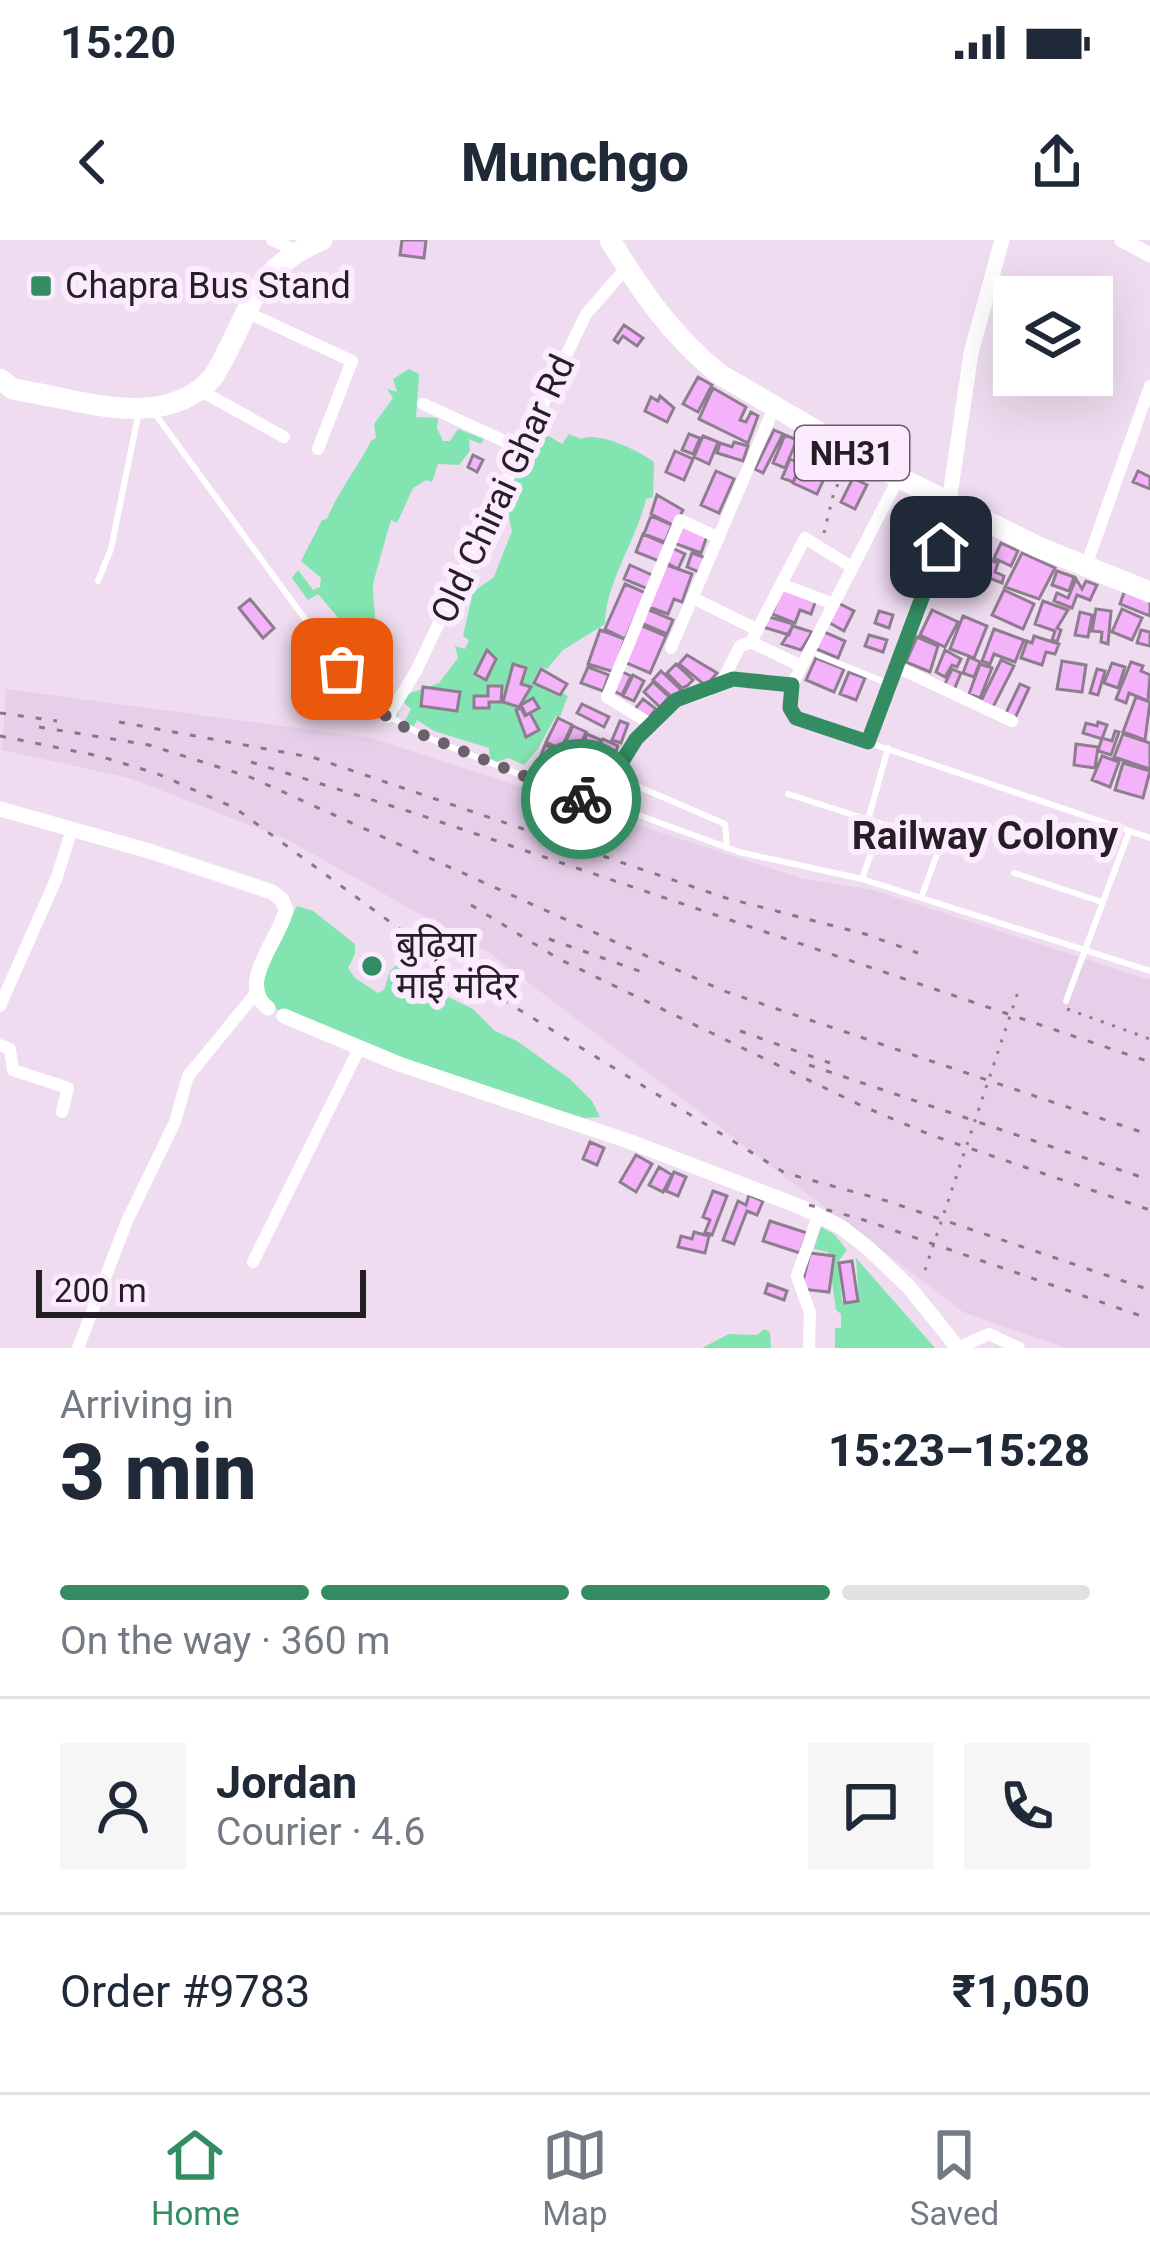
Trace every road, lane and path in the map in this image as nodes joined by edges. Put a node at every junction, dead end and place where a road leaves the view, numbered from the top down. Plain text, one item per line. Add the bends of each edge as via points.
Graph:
1 (272, 240) edge
2 (322, 240) edge
3 (610, 240) edge
4 (1122, 240) edge
5 (997, 243) edge
6 (297, 251) junction
7 (1150, 255) edge
8 (627, 267) junction
9 (246, 312) junction
10 (1150, 386) edge
11 (4, 387) edge
12 (201, 391) junction
13 (423, 404) dead end
14 (774, 408) junction
15 (146, 409) junction
16 (284, 437) dead end
17 (317, 448) dead end
18 (522, 449) junction
19 (853, 454) junction
20 (899, 477) junction
21 (953, 504) junction
22 (718, 538) junction
23 (817, 545) junction
24 (850, 566) junction
25 (1086, 566) junction
26 (98, 581) dead end
27 (782, 584) junction
28 (1150, 592) edge
29 (693, 598) junction
30 (831, 603) junction
31 (754, 636) junction
32 (671, 648) dead end
33 (818, 655) dead end
34 (801, 666) junction
35 (897, 667) junction
36 (723, 680) junction
37 (890, 684) junction
38 (792, 685) junction
39 (388, 717) junction
40 (796, 718) joint
41 (1012, 721) dead end
42 (649, 723) junction
43 (868, 742) junction
44 (888, 748) junction
45 (614, 776) junction
46 (788, 794) dead end
47 (597, 799) junction
48 (0, 809) edge
49 (868, 820) junction
50 (881, 824) junction
51 (72, 829) junction
52 (1129, 832) junction
53 (1150, 838) edge
54 (728, 848) junction
55 (1014, 873) dead end
56 (862, 879) junction
57 (921, 898) junction
58 (1102, 902) junction
59 (1084, 950) junction
60 (1150, 971) edge
61 (1019, 989) dead end
62 (256, 993) junction
63 (1066, 1001) joint
64 (0, 1006) edge
65 (268, 1008) joint
66 (284, 1016) joint
67 (1150, 1039) edge
68 (0, 1045) edge
69 (360, 1047) junction
70 (62, 1112) dead end
71 (818, 1216) junction
72 (253, 1262) dead end
73 (925, 1270) dead end
74 (78, 1348) edge
75 (809, 1348) edge
76 (958, 1348) edge
77 (1018, 1348) edge

1 - 6 street
2 - 6 highway
3 - 8 highway, NH31
4 - 7 street
5 - 21 street via 971,353
6 - 9 highway via 268,272
8 - 14 highway, NH31 via 695,355
8 - 18 street, Old Chirai Ghar Rd via 586,314
9 - 12 highway
9 - 17 street via 352,361
10 - 25 street
11 - 15 highway
12 - 15 highway
12 - 16 street
13 - 18 street
14 - 19 highway, NH31
14 - 22 street
15 - 26 lane
15 - 39 lane via 361,696
18 - 39 street, Old Chirai Ghar Rd
19 - 20 highway, NH31
19 - 23 path
20 - 21 highway, NH31
20 - 24 street
21 - 25 highway, NH31
21 - 35 street
22 - 29 street
22 - 42 street via 680,520 607,697
23 - 24 street
23 - 27 street via 805,538
24 - 30 street
25 - 28 highway, NH31
27 - 30 street
27 - 31 street
29 - 31 street
29 - 32 street
30 - 34 street
31 - 34 street
31 - 36 street
33 - 37 lane
34 - 38 street
35 - 37 street
35 - 41 street
36 - 38 street
36 - 42 street via 676,700
37 - 43 street
38 - 40 street
39 - 47 lane
40 - 43 lane
42 - 45 street
43 - 44 lane
44 - 49 lane
44 - 52 lane
45 - 47 street
45 - 54 lane via 724,824
46 - 49 lane
47 - 54 lane
48 - 51 street
49 - 50 lane
50 - 56 lane
50 - 57 lane via 941,844
51 - 62 street via 282,899 285,916
51 - 64 street
52 - 53 lane
52 - 58 lane
54 - 56 lane
55 - 58 lane
56 - 57 lane
57 - 59 lane
58 - 59 lane
59 - 60 lane
59 - 63 lane
61 - 73 path
62 - 65 street
62 - 74 street via 188,1076
63 - 67 path via 1064,1008
65 - 66 street
66 - 69 street
68 - 70 street via 10,1048 11,1069 68,1088
69 - 71 street
69 - 72 street
71 - 75 street via 797,1276 810,1313
71 - 76 street via 868,1247
76 - 77 street via 989,1334

